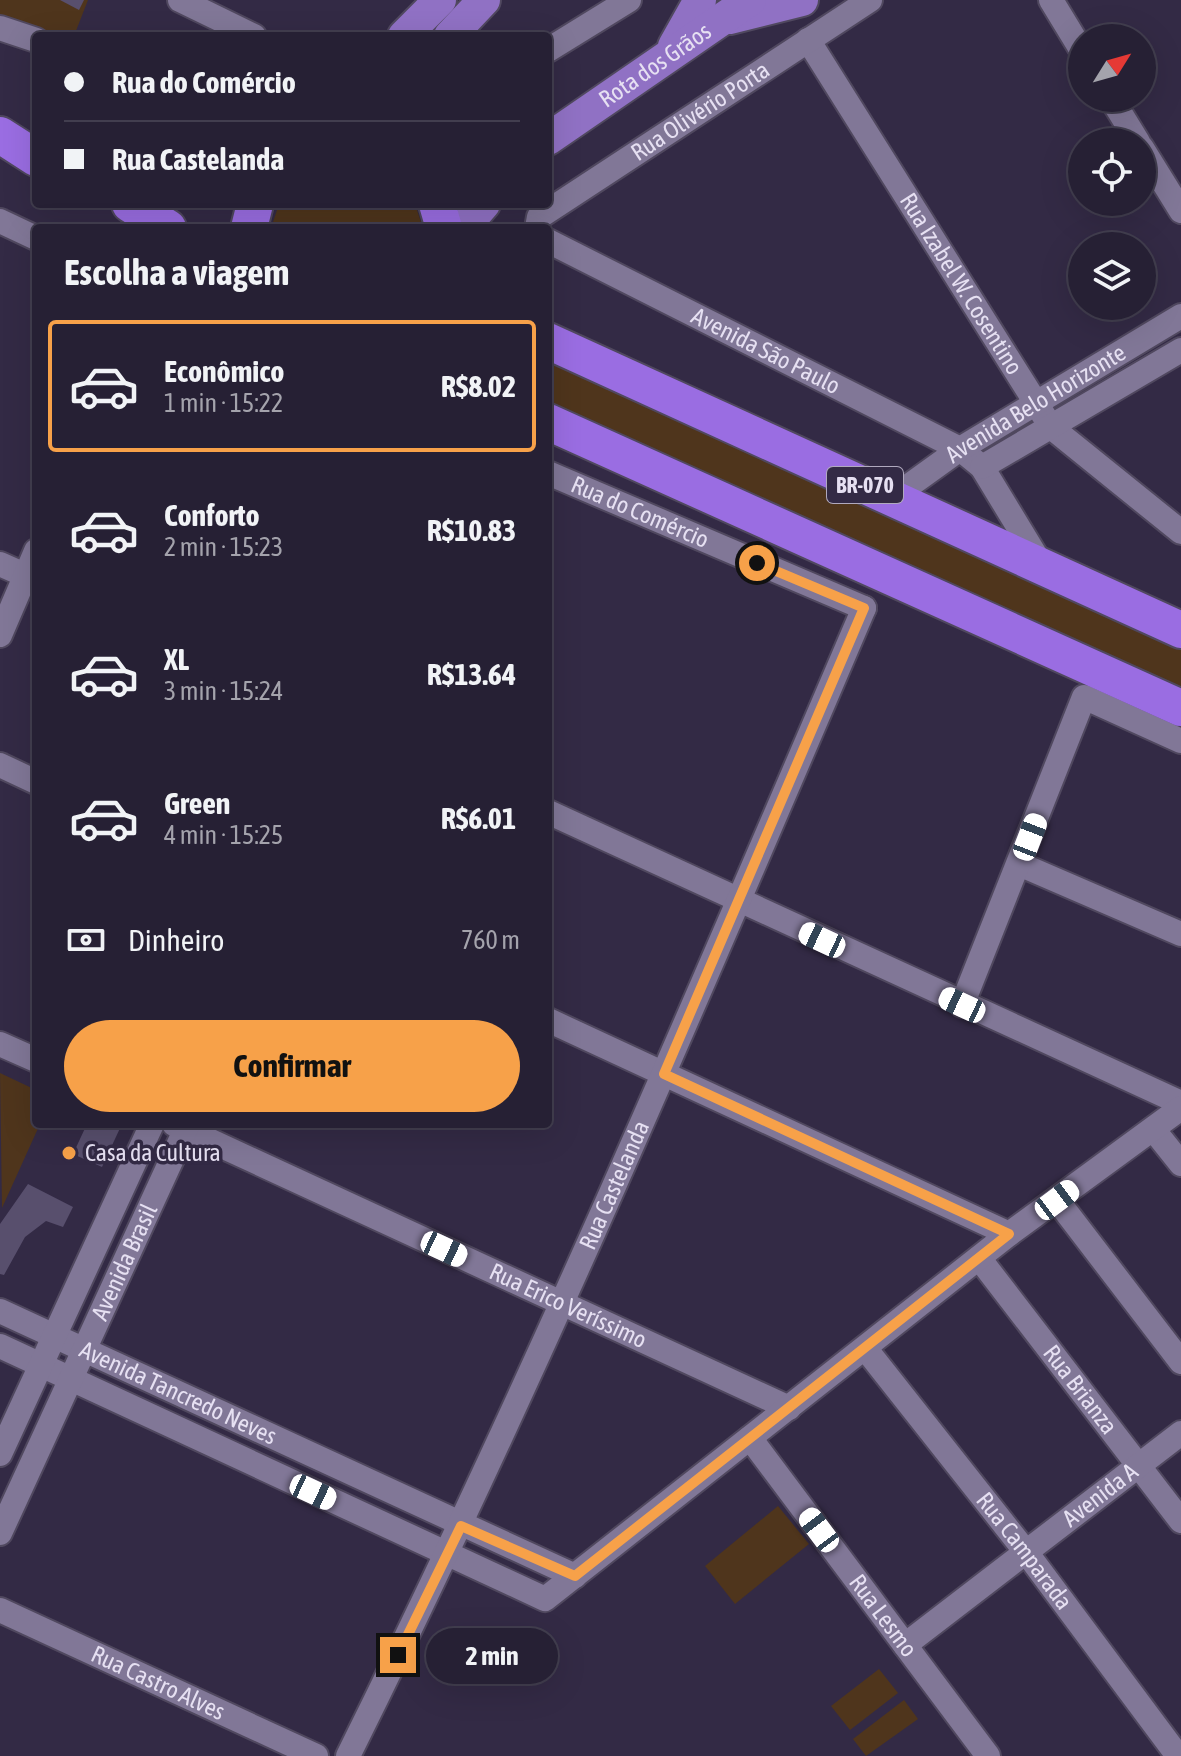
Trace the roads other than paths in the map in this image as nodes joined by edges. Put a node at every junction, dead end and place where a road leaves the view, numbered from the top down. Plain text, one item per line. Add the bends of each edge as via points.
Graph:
1 (180, 0) edge
2 (484, 0) edge
3 (629, 0) edge
4 (750, 0) edge
5 (802, 0) edge
6 (870, 0) edge
7 (1051, 0) edge
8 (710, 10) edge
9 (440, 15) edge
10 (0, 28) edge
11 (1068, 28) edge
12 (246, 32) edge
13 (411, 32) edge
14 (32, 39) edge
15 (808, 40) junction
16 (552, 48) edge
17 (552, 133) edge
18 (1156, 171) edge
19 (136, 208) edge
20 (480, 208) edge
21 (1181, 211) edge
22 (0, 221) edge
23 (162, 224) edge
24 (466, 224) edge
25 (538, 224) edge
26 (32, 236) edge
27 (552, 243) edge
28 (1181, 316) edge
29 (552, 343) edge
30 (1181, 350) edge
31 (1036, 404) junction
32 (552, 424) edge
33 (1051, 427) junction
34 (960, 449) junction
35 (982, 467) junction
36 (552, 475) edge
37 (892, 498) junction
38 (1181, 532) edge
39 (0, 564) edge
40 (1043, 568) junction
41 (31, 578) edge
42 (903, 581) junction
43 (864, 608) junction
44 (1181, 630) edge
45 (0, 635) edge
46 (1181, 708) edge
47 (1181, 741) edge
48 (0, 765) edge
49 (32, 780) edge
50 (552, 814) edge
51 (1019, 864) junction
52 (738, 902) junction
53 (1181, 934) edge
54 (962, 1005) junction
55 (552, 1022) edge
56 (0, 1044) edge
57 (32, 1058) edge
58 (664, 1074) junction
59 (1181, 1106) edge
60 (150, 1128) edge
61 (182, 1128) edge
62 (187, 1128) edge
63 (1153, 1129) junction
64 (1181, 1164) edge
65 (1057, 1200) junction
66 (1009, 1234) junction
67 (979, 1258) junction
68 (559, 1302) junction
69 (0, 1311) edge
70 (54, 1337) junction
71 (0, 1346) edge
72 (865, 1348) junction
73 (84, 1351) junction
74 (1181, 1362) edge
75 (41, 1365) junction
76 (71, 1379) junction
77 (789, 1408) junction
78 (1181, 1433) edge
79 (750, 1438) junction
80 (0, 1454) edge
81 (1139, 1465) junction
82 (1181, 1521) edge
83 (461, 1526) junction
84 (0, 1533) edge
85 (1026, 1552) junction
86 (448, 1555) junction
87 (575, 1576) junction
88 (0, 1610) edge
89 (905, 1645) junction
90 (1175, 1741) edge
91 (316, 1756) edge
92 (348, 1756) edge
93 (988, 1756) edge

1 - 12 street
2 - 9 main road
3 - 16 street
4 - 8 main road, Rota dos Grãos
5 - 8 main road
6 - 15 street, Rua Olivério Porta
7 - 11 street
8 - 17 main road, Rota dos Grãos via 670,52
9 - 13 main road
10 - 14 street
15 - 25 street, Rua Olivério Porta via 539,217
15 - 31 street, Rua Izabel W. Cosentino
18 - 21 street
19 - 23 highway
20 - 24 main road
22 - 26 street
27 - 34 street, Avenida São Paulo
28 - 31 street, Avenida Belo Horizonte
29 - 37 highway, BR-070
30 - 33 street, Avenida Belo Horizonte
31 - 33 street, Rua Izabel W. Cosentino
31 - 34 street, Avenida Belo Horizonte
32 - 42 highway
33 - 35 street, Avenida Belo Horizonte
33 - 38 street, Rua Izabel W. Cosentino
34 - 35 street, Avenida São Paulo
34 - 37 street, Avenida Belo Horizonte
35 - 40 street, Avenida Belo Horizonte
36 - 43 street, Rua do Comércio
37 - 40 highway, BR-070
39 - 41 street
40 - 44 highway, BR-070
41 - 45 street
42 - 43 street
42 - 46 highway
43 - 52 street, Rua Castelanda
47 - 51 street via 1084,697
48 - 49 street
50 - 52 street
51 - 53 street
51 - 54 street
52 - 54 street
52 - 58 street, Rua Castelanda
54 - 59 street
55 - 58 street
56 - 57 street
58 - 66 street
58 - 68 street, Rua Castelanda
59 - 63 street
60 - 70 street, Avenida Brasil
61 - 73 street, Avenida Brasil
62 - 68 street, Rua Erico Veríssimo
63 - 64 street
63 - 65 street
65 - 66 street
65 - 74 street
66 - 67 street
67 - 72 street
67 - 81 street, Rua Brianza
68 - 77 street, Rua Erico Veríssimo
68 - 83 street, Rua Castelanda
69 - 70 street, Avenida Tancredo Neves
70 - 73 street, Avenida Tancredo Neves
70 - 75 street, Avenida Brasil
71 - 75 street, Avenida Tancredo Neves
72 - 77 street
72 - 85 street, Rua Camparada
73 - 76 street, Avenida Brasil
73 - 83 street, Avenida Tancredo Neves
75 - 76 street, Avenida Tancredo Neves
75 - 80 street, Avenida Brasil
76 - 84 street, Avenida Brasil
76 - 86 street, Avenida Tancredo Neves
77 - 79 street
78 - 81 street, Avenida A
79 - 87 street
79 - 89 street, Rua Lesmo
81 - 82 street, Rua Brianza
81 - 85 street, Avenida A
83 - 86 street, Rua Castelanda
83 - 87 street, Avenida Tancredo Neves
85 - 89 street, Avenida A
85 - 90 street, Rua Camparada
86 - 87 street, Avenida Tancredo Neves via 545,1599
86 - 92 street, Rua Castelanda
88 - 91 street, Rua Castro Alves
89 - 93 street, Rua Lesmo

